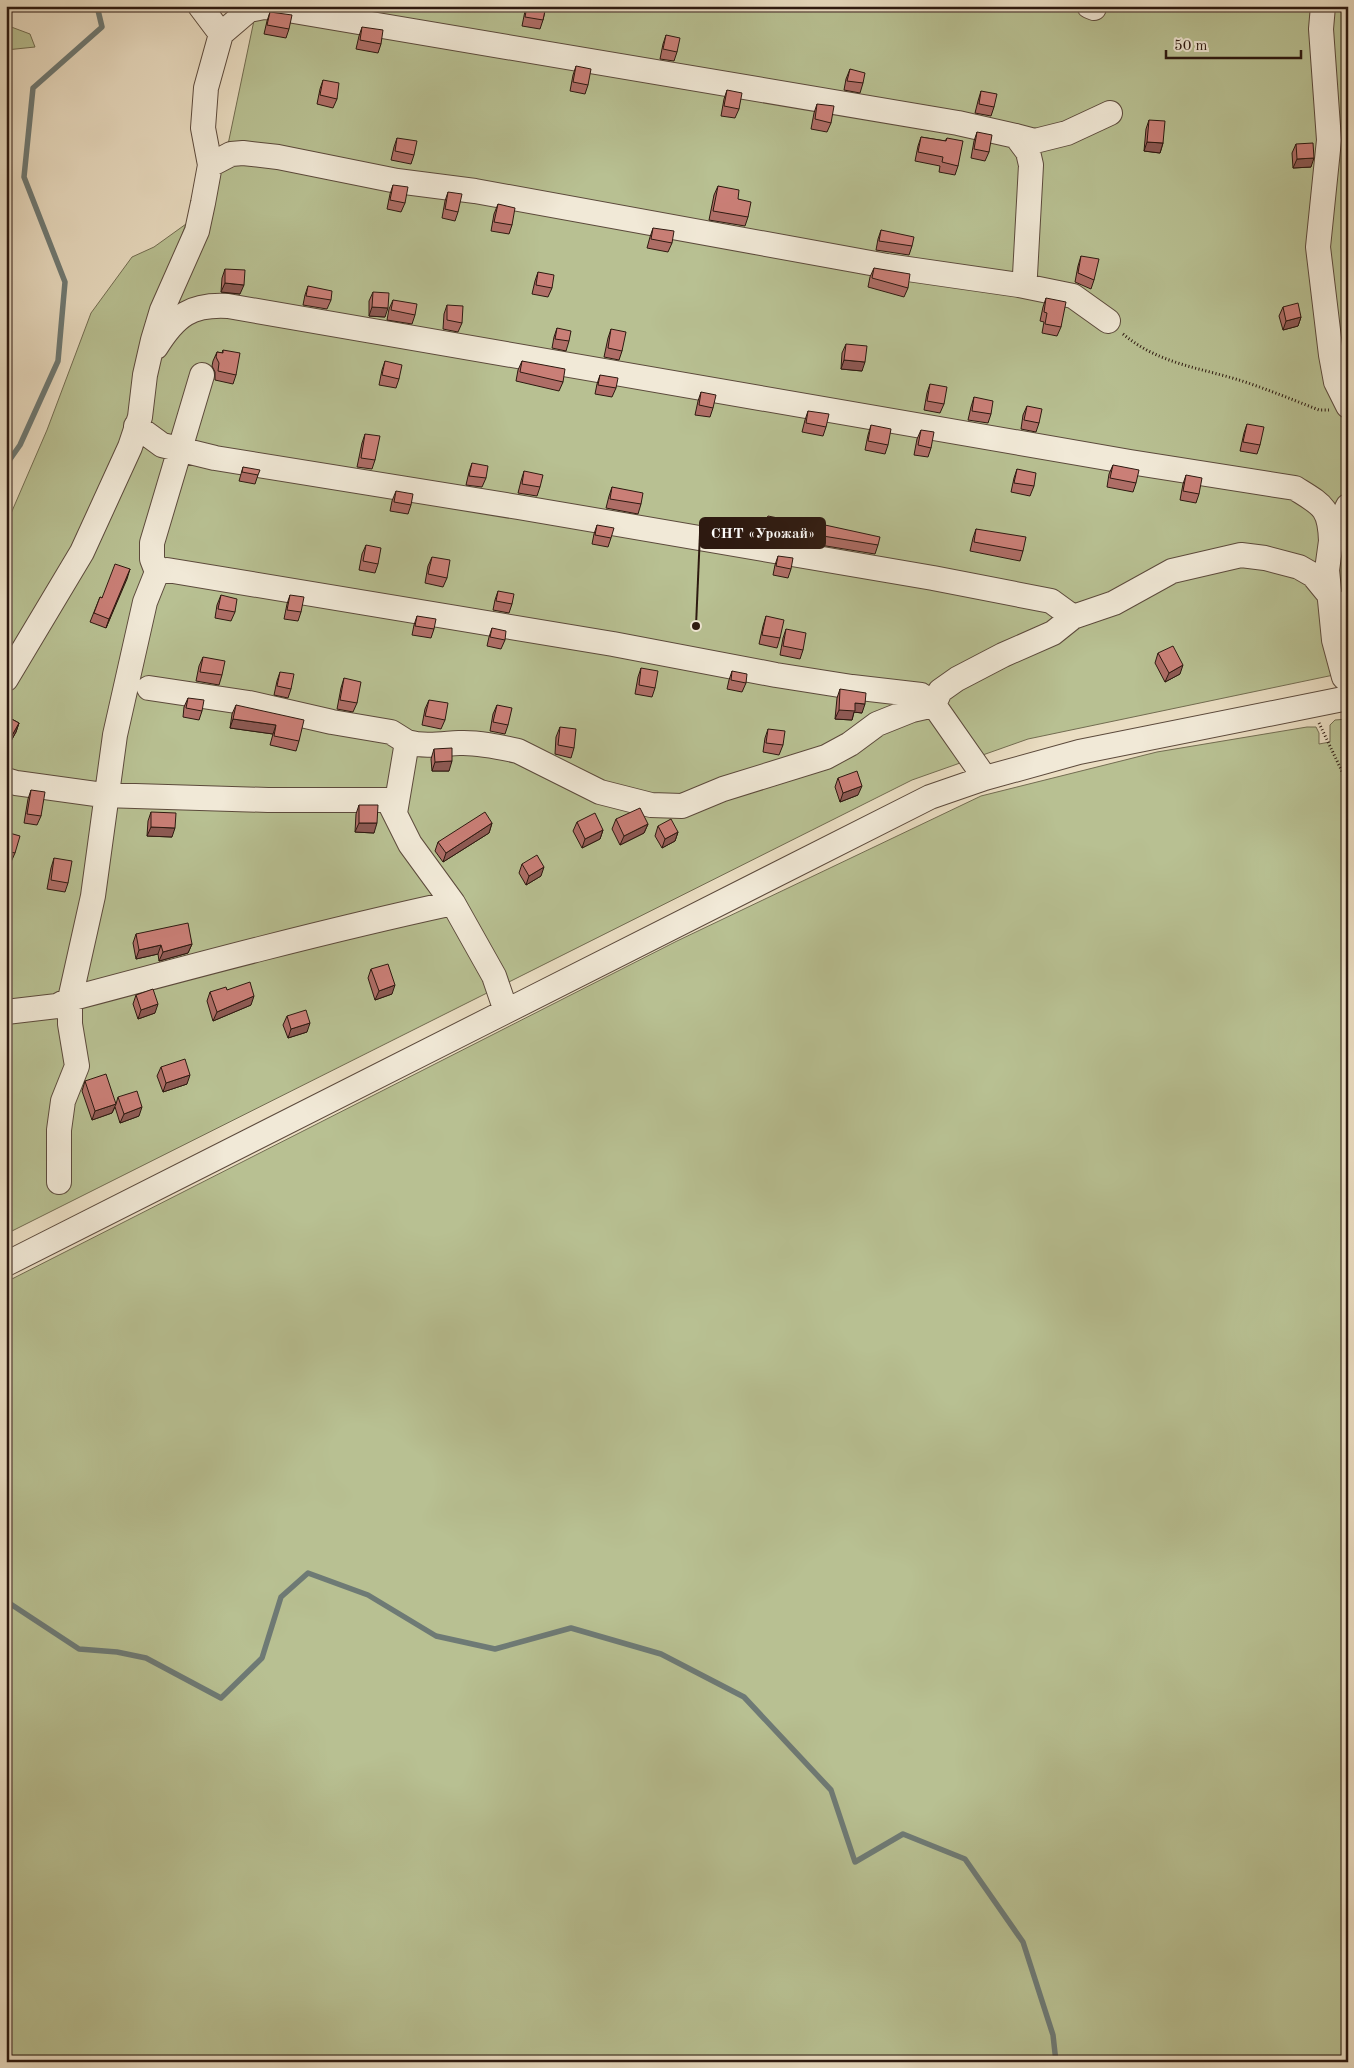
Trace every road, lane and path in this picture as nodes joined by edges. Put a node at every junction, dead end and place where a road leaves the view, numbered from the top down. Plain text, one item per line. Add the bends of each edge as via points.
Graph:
1 (200, 6) edge
2 (1306, 6) edge
3 (1322, 18) edge
4 (234, 20) edge
5 (1110, 113) dead end
6 (1016, 136) junction
7 (210, 165) junction
8 (1019, 285) junction
9 (1108, 321) joint
10 (148, 360) junction
11 (202, 375) dead end
12 (1340, 408) edge
13 (136, 426) junction
14 (180, 450) junction
15 (1348, 506) edge
16 (1331, 541) junction
17 (157, 572) junction
18 (1331, 597) junction
19 (1073, 617) junction
20 (6, 679) edge
21 (1348, 681) edge
22 (149, 688) dead end
23 (1348, 698) edge
24 (1310, 704) junction
25 (934, 705) junction
26 (407, 742) junction
27 (986, 778) junction
28 (6, 780) edge
29 (1348, 784) edge
30 (107, 795) junction
31 (395, 813) junction
32 (452, 904) junction
33 (70, 999) junction
34 (506, 1011) junction
35 (6, 1012) edge
36 (59, 1182) dead end
37 (6, 1264) edge

1 - 4 street
2 - 3 street
3 - 12 street via 1329,140 1318,248
4 - 6 street via 249,10 276,8 958,123
4 - 7 street via 206,88 203,128
5 - 6 street via 1067,133 1035,141
6 - 8 street via 1028,152 1030,165 1025,275
7 - 8 street via 230,154 278,157 397,181 475,191 886,266
7 - 10 street via 197,232 162,310
8 - 9 street via 1073,296
9 - 12 path via 1132,342 1158,357 1249,383 1319,410
10 - 13 street
10 - 16 street via 162,338 187,312 210,305 228,306 1295,488 1319,503 1330,518
11 - 14 street
13 - 14 street via 162,445
13 - 20 street via 82,552
14 - 17 street via 152,543 152,559
14 - 19 street via 933,578 1051,601
15 - 16 street
16 - 18 street via 1327,570
17 - 25 street via 167,570 247,582 786,677 921,695
17 - 30 street via 145,602 137,636
18 - 19 street via 1313,575 1299,567 1242,555 1172,571 1099,610
18 - 21 street via 1334,640
19 - 25 street via 1053,633 957,679 940,691
22 - 26 street via 249,703 391,732
23 - 24 street
24 - 27 street via 1079,752
24 - 29 path
25 - 26 street via 877,724 826,757 723,789 682,806 651,805 600,792 518,751 461,743 419,746
25 - 27 street
26 - 31 street
27 - 34 street via 930,797
28 - 30 street
30 - 31 street via 388,800
30 - 33 street via 93,896
31 - 32 street via 410,844
32 - 33 street via 364,922
32 - 34 street via 494,976
33 - 35 street via 57,1006
33 - 36 street via 76,1066 63,1102 59,1130
34 - 37 street

